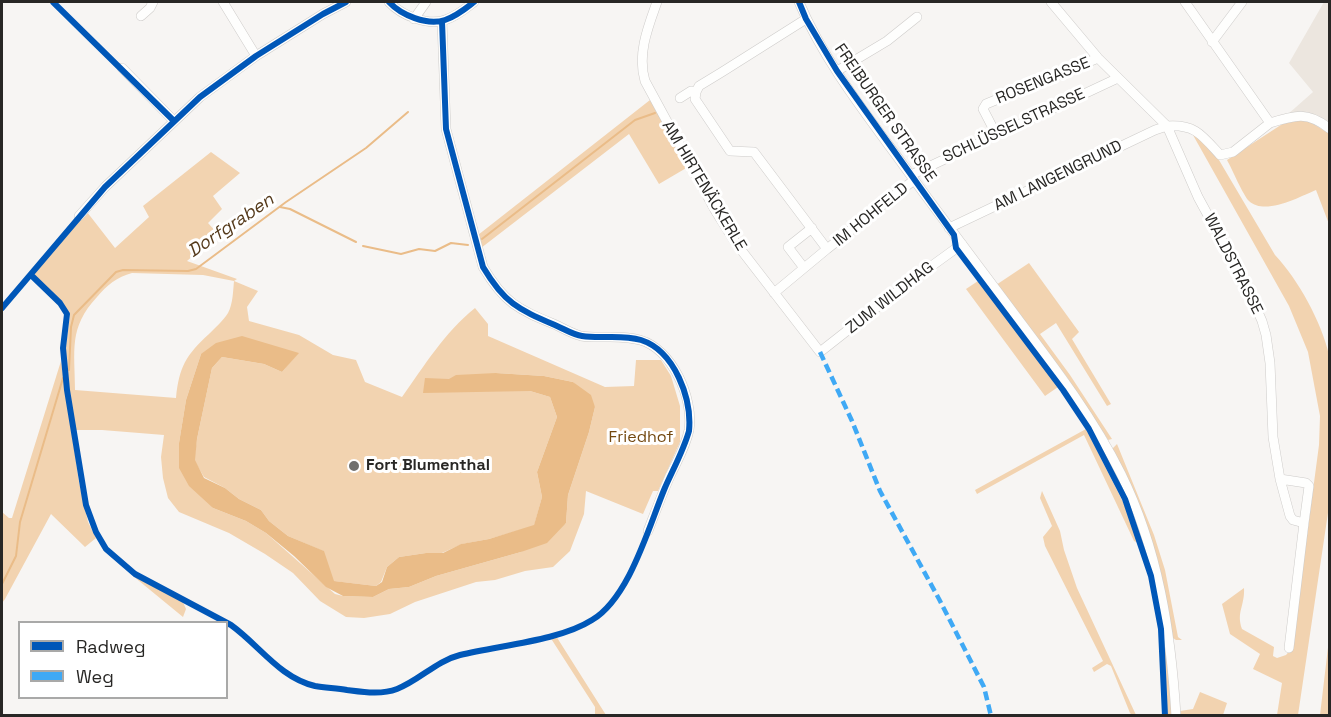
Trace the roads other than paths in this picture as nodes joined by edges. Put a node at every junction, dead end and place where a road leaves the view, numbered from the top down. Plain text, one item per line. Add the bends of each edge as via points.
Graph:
1 (153, 2) edge
2 (222, 2) edge
3 (346, 2) edge
4 (389, 2) edge
5 (426, 2) edge
6 (474, 2) edge
7 (657, 2) edge
8 (799, 2) edge
9 (1051, 2) edge
10 (1185, 2) edge
11 (1228, 2) edge
12 (1240, 5) edge
13 (141, 16) dead end
14 (917, 16) dead end
15 (414, 19) junction
16 (806, 19) junction
17 (442, 21) junction
18 (1212, 42) junction
19 (256, 56) junction
20 (1098, 58) junction
21 (122, 68) dead end
22 (837, 71) junction
23 (1118, 78) junction
24 (696, 92) junction
25 (680, 98) dead end
26 (174, 121) junction
27 (1270, 123) junction
28 (1167, 126) junction
29 (1329, 129) edge
30 (996, 134) junction
31 (912, 178) junction
32 (80, 216) dead end
33 (812, 228) junction
34 (950, 228) junction
35 (962, 244) junction
36 (827, 249) junction
37 (804, 268) junction
38 (774, 293) junction
39 (820, 352) joint
40 (1280, 479) junction
41 (1304, 523) junction
42 (648, 531) dead end
43 (1289, 648) dead end
44 (1176, 716) edge

1 - 13 street
2 - 19 street
3 - 19 street
4 - 15 street
5 - 15 street
6 - 17 street
7 - 38 street, AM HIRTENÄCKERLE via 646,34 641,69 645,81 715,210
8 - 16 street, FREIBURGER STRASSE
9 - 20 street, WALDSTRASSE
10 - 18 street
11 - 12 street
12 - 18 street
14 - 22 street via 887,41
15 - 17 street
16 - 22 street, FREIBURGER STRASSE
16 - 24 street via 699,86
17 - 42 street via 446,129 483,267 495,287 517,307 581,336 641,340 660,352 682,384 690,421 688,431
18 - 27 street
19 - 26 street
20 - 23 street, WALDSTRASSE
20 - 30 street, ROSENGASSE via 986,104 983,109
21 - 26 street
22 - 31 street, FREIBURGER STRASSE
23 - 28 street, WALDSTRASSE
23 - 30 street, SCHLÜSSELSTRASSE
24 - 25 street
24 - 33 street, IM HOHFELD via 696,99 729,151 754,152
26 - 32 street
27 - 28 street via 1233,152 1220,155 1191,127
27 - 29 street via 1309,116
28 - 34 street, AM LANGENGRUND
28 - 40 street, WALDSTRASSE via 1198,197 1262,321 1270,363 1272,428
30 - 31 street, SCHLÜSSELSTRASSE
31 - 34 street, FREIBURGER STRASSE
31 - 36 street, IM HOHFELD
33 - 36 street, IM HOHFELD
33 - 37 street, IM HOHFELD via 788,247
34 - 35 street, FREIBURGER STRASSE
35 - 39 street, ZUM WILDHAG
35 - 44 street, FREIBURGER STRASSE via 1070,387 1121,474 1157,575 1167,624
36 - 37 street, IM HOHFELD
37 - 38 street, IM HOHFELD
38 - 39 street, AM HIRTENÄCKERLE
40 - 41 street, WALDSTRASSE via 1290,516
40 - 41 street via 1309,486
41 - 43 street

